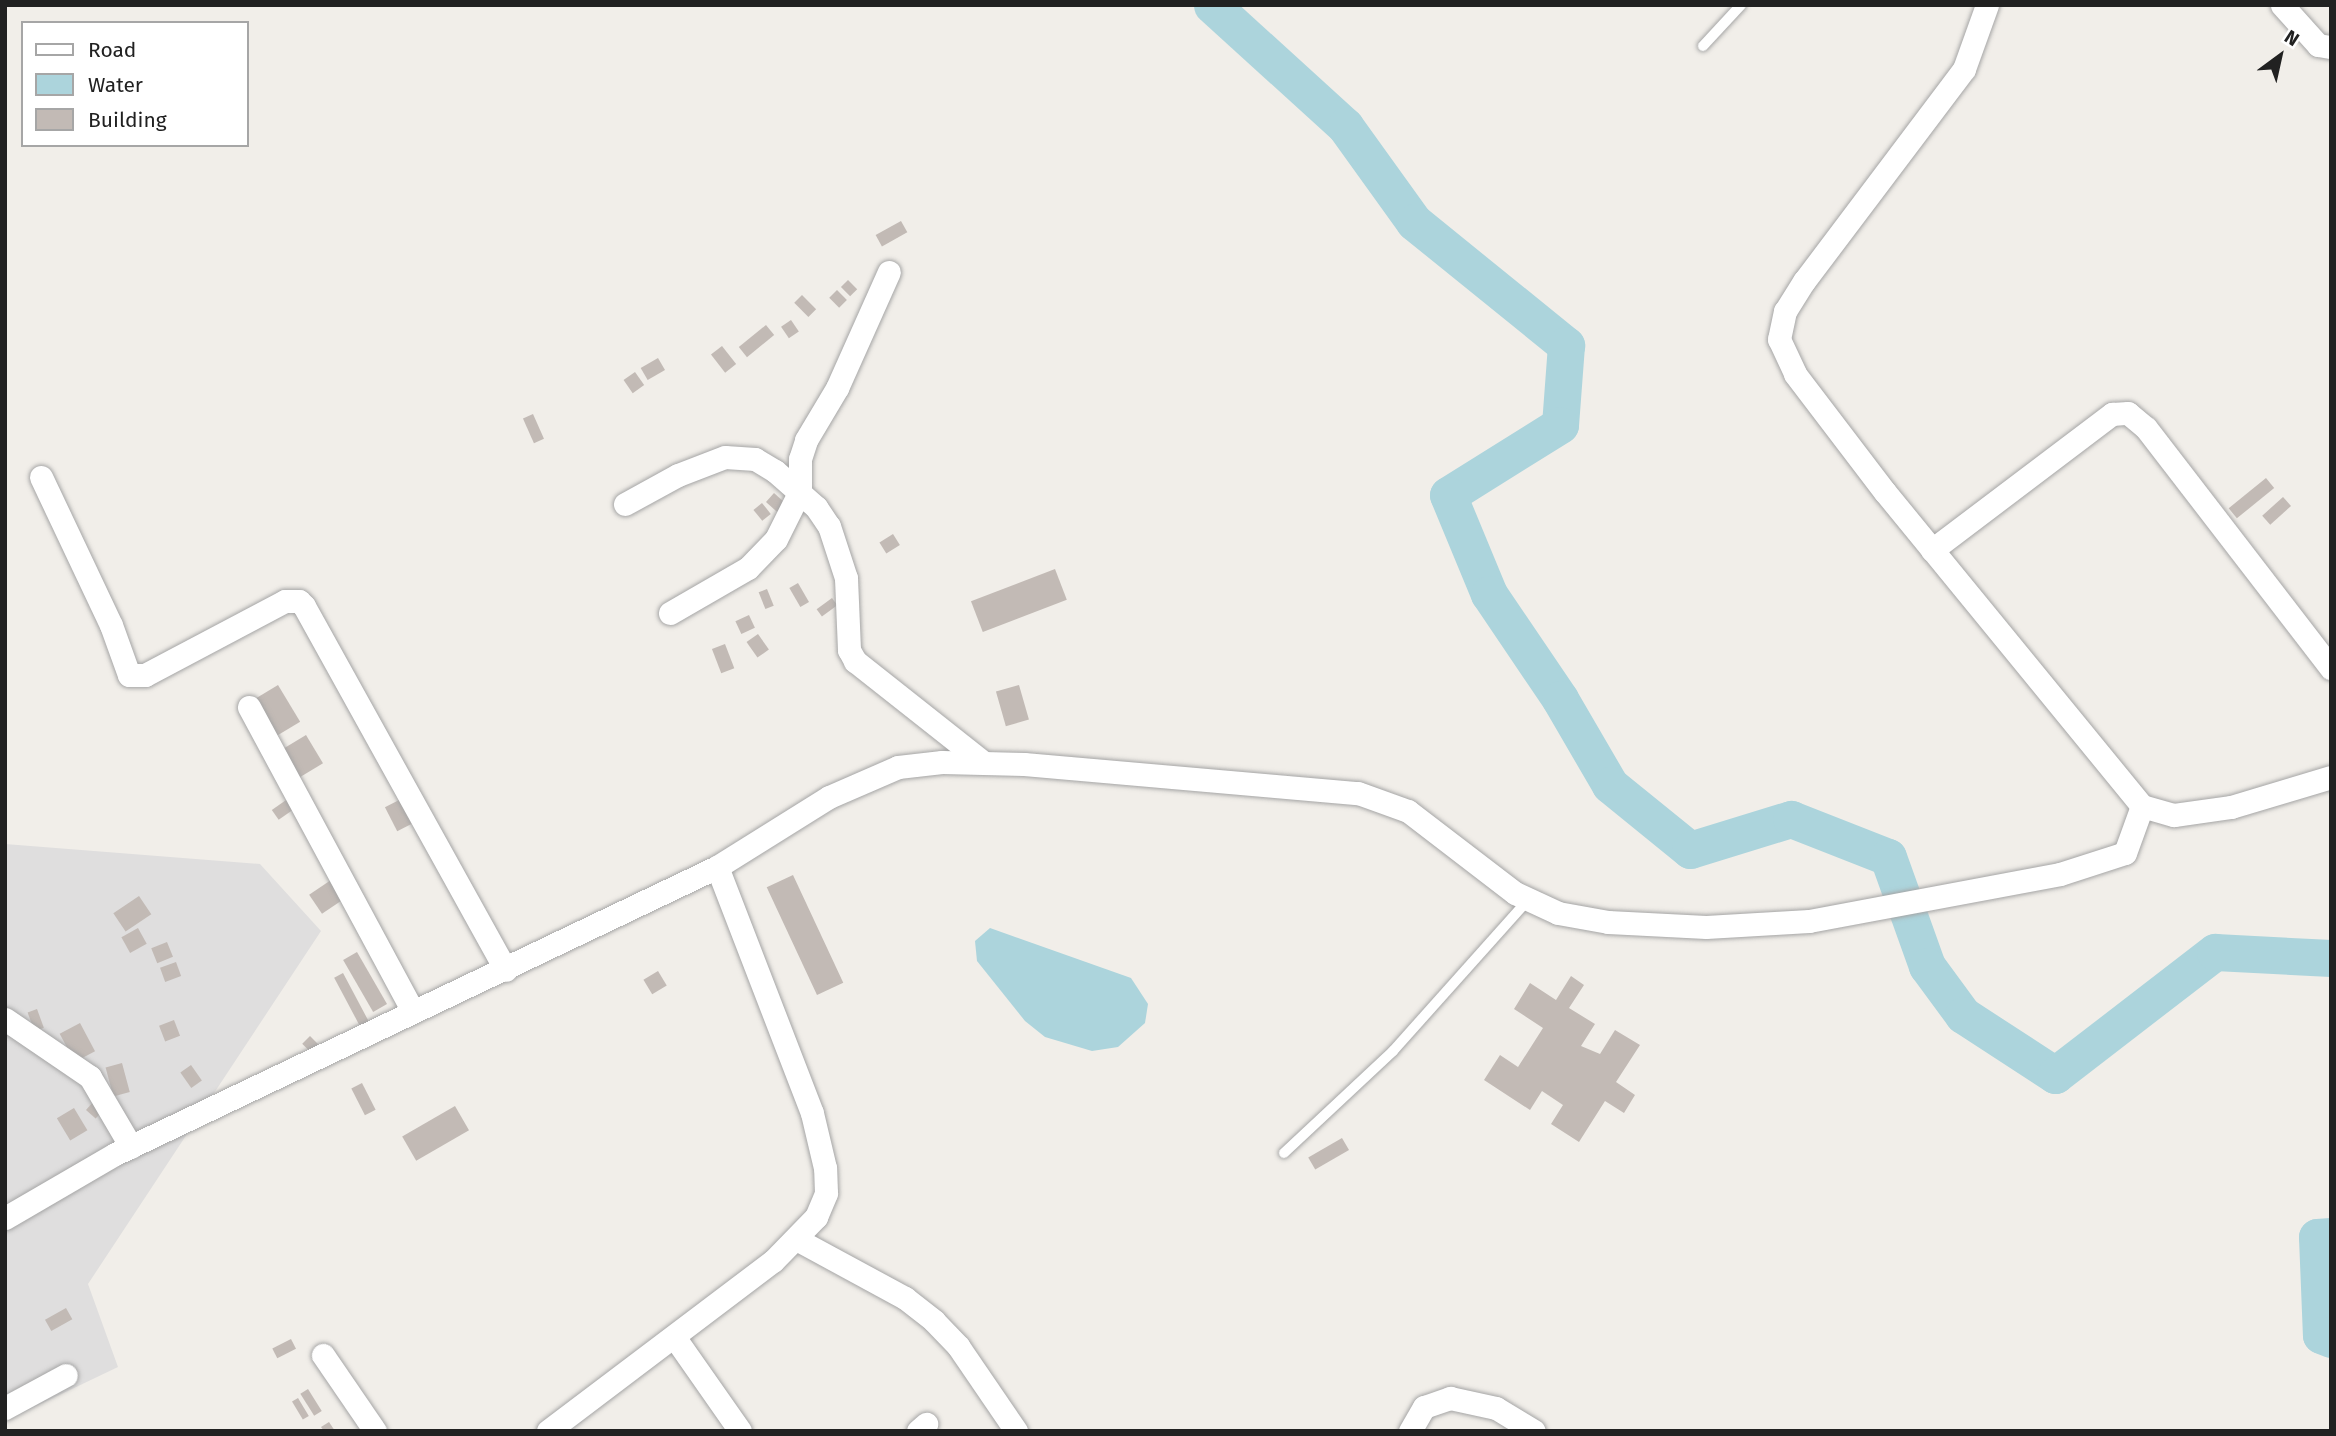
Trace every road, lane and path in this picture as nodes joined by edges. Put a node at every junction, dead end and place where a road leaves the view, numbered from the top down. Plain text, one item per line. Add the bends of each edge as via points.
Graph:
1 (1741, 5) edge
2 (1987, 5) edge
3 (2282, 5) edge
4 (1703, 46) dead end
5 (2331, 47) edge
6 (889, 272) dead end
7 (41, 477) dead end
8 (800, 491) junction
9 (625, 504) dead end
10 (1932, 550) junction
11 (670, 613) dead end
12 (2331, 668) edge
13 (249, 707) dead end
14 (983, 762) junction
15 (2331, 777) edge
16 (2142, 806) junction
17 (717, 867) junction
18 (1528, 900) junction
19 (506, 970) junction
20 (413, 1012) junction
21 (5, 1019) edge
22 (131, 1147) junction
23 (1284, 1153) dead end
24 (5, 1219) edge
25 (798, 1240) junction
26 (675, 1338) junction
27 (323, 1355) dead end
28 (66, 1375) dead end
29 (5, 1409) edge
30 (375, 1431) edge
31 (548, 1431) edge
32 (740, 1431) edge
33 (1016, 1431) edge
34 (1410, 1431) edge
35 (1534, 1431) edge

1 - 4 lane
2 - 10 street via 1964,69 1838,232 1780,325 1783,354 1795,374
3 - 5 street via 2318,45
6 - 8 street via 837,388 806,440 800,459
7 - 19 street via 111,625 129,675 145,675 285,601 299,601 304,606
8 - 9 street via 755,459 725,457 678,475
8 - 11 street via 785,524 763,555
8 - 14 street via 829,526 838,548 846,578 849,650 855,662
10 - 12 street via 2112,414 2128,412 2146,428
10 - 16 street
13 - 20 street
14 - 17 street via 898,767 863,779
14 - 18 street via 1191,777 1382,798 1426,824
15 - 16 street via 2231,807 2174,815
16 - 18 street via 2125,853 2060,874 1843,916 1769,925 1682,926 1583,918
17 - 19 street
17 - 25 street via 820,1139 826,1193 816,1217
18 - 23 lane via 1393,1051
19 - 20 street
20 - 22 street
21 - 22 street via 90,1077
22 - 24 street
25 - 26 street
25 - 33 street via 905,1298 934,1321 958,1346
26 - 31 street
26 - 32 street
27 - 30 street
28 - 29 street
34 - 35 street via 1424,1408 1450,1398 1496,1408

